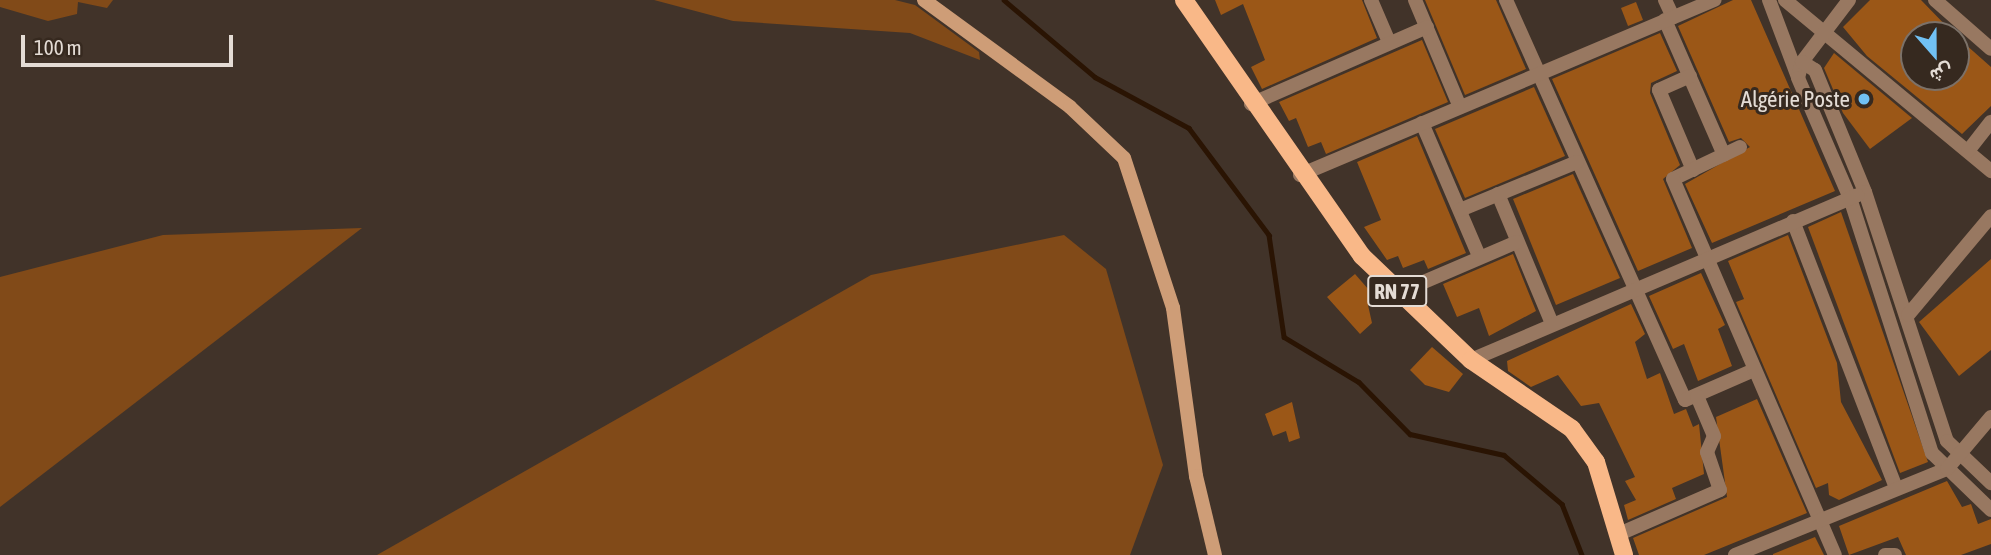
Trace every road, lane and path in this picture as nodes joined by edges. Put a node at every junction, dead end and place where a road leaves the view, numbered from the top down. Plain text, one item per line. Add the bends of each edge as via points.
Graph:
1 (924, 0) edge
2 (1184, 0) edge
3 (1371, 0) edge
4 (1415, 0) edge
5 (1506, 0) edge
6 (1665, 0) edge
7 (1715, 0) edge
8 (1769, 0) edge
9 (1785, 0) edge
10 (1849, 0) edge
11 (1937, 1) edge
12 (1669, 19) junction
13 (1427, 27) junction
14 (1824, 33) junction
15 (1389, 42) junction
16 (1991, 49) edge
17 (1802, 62) junction
18 (1539, 74) junction
19 (1690, 76) junction
20 (1798, 78) junction
21 (1251, 104) junction
22 (1460, 107) junction
23 (1991, 122) edge
24 (1422, 123) junction
25 (1741, 147) dead end
26 (1968, 151) junction
27 (1724, 155) junction
28 (1577, 162) junction
29 (1693, 170) junction
30 (1991, 171) edge
31 (1300, 175) junction
32 (1865, 192) junction
33 (1498, 194) junction
34 (1850, 198) junction
35 (1460, 210) junction
36 (1991, 216) edge
37 (1793, 221) junction
38 (1517, 242) junction
39 (1479, 256) junction
40 (1704, 257) junction
41 (1631, 289) junction
42 (1398, 292) junction
43 (1908, 315) junction
44 (1552, 324) junction
45 (1471, 360) junction
46 (1754, 370) junction
47 (1697, 396) junction
48 (1991, 417) edge
49 (1961, 453) junction
50 (1947, 468) junction
51 (1991, 482) edge
52 (1896, 488) junction
53 (1991, 510) edge
54 (1819, 518) junction
55 (1619, 534) junction
56 (1215, 555) edge
57 (1625, 555) edge
58 (1735, 555) edge
59 (1835, 555) edge
60 (1885, 555) edge
61 (1895, 555) edge

1 - 56 main road via 1070,107 1124,158 1173,308 1196,476
2 - 21 main road, RN 77
3 - 15 street
4 - 13 street
5 - 18 street
6 - 12 street
7 - 12 street
8 - 20 street
9 - 14 street
10 - 14 street
11 - 16 street
12 - 18 street
12 - 19 street
13 - 15 street
13 - 22 street
14 - 17 street
14 - 26 street
15 - 21 street
17 - 20 street
17 - 32 street via 1815,70
18 - 22 street
18 - 28 street
19 - 27 street
19 - 29 street via 1659,90
20 - 34 street
21 - 31 main road, RN 77
22 - 24 street
23 - 26 street
24 - 31 street
24 - 35 street
25 - 27 street
26 - 30 street
27 - 29 street
28 - 33 street
28 - 41 street
29 - 40 street via 1673,179
31 - 42 main road, RN 77
32 - 34 street
32 - 43 street
33 - 35 street
33 - 38 street
34 - 37 street
34 - 50 street via 1932,453
35 - 39 street
36 - 43 street
37 - 40 street
37 - 52 street
38 - 39 street
38 - 44 street
39 - 42 street
40 - 41 street
40 - 46 street
41 - 44 street
41 - 47 street via 1685,400
42 - 45 main road, RN 77
43 - 49 street via 1947,441
44 - 45 street
45 - 55 main road, RN 77 via 1572,429 1597,462
46 - 47 street
46 - 54 street
47 - 55 street via 1714,436 1707,452 1720,490
48 - 49 street
49 - 50 street
49 - 51 street
50 - 52 street
50 - 53 street
52 - 54 street
54 - 58 street
54 - 59 street
55 - 57 main road, RN 77
60 - 61 street

